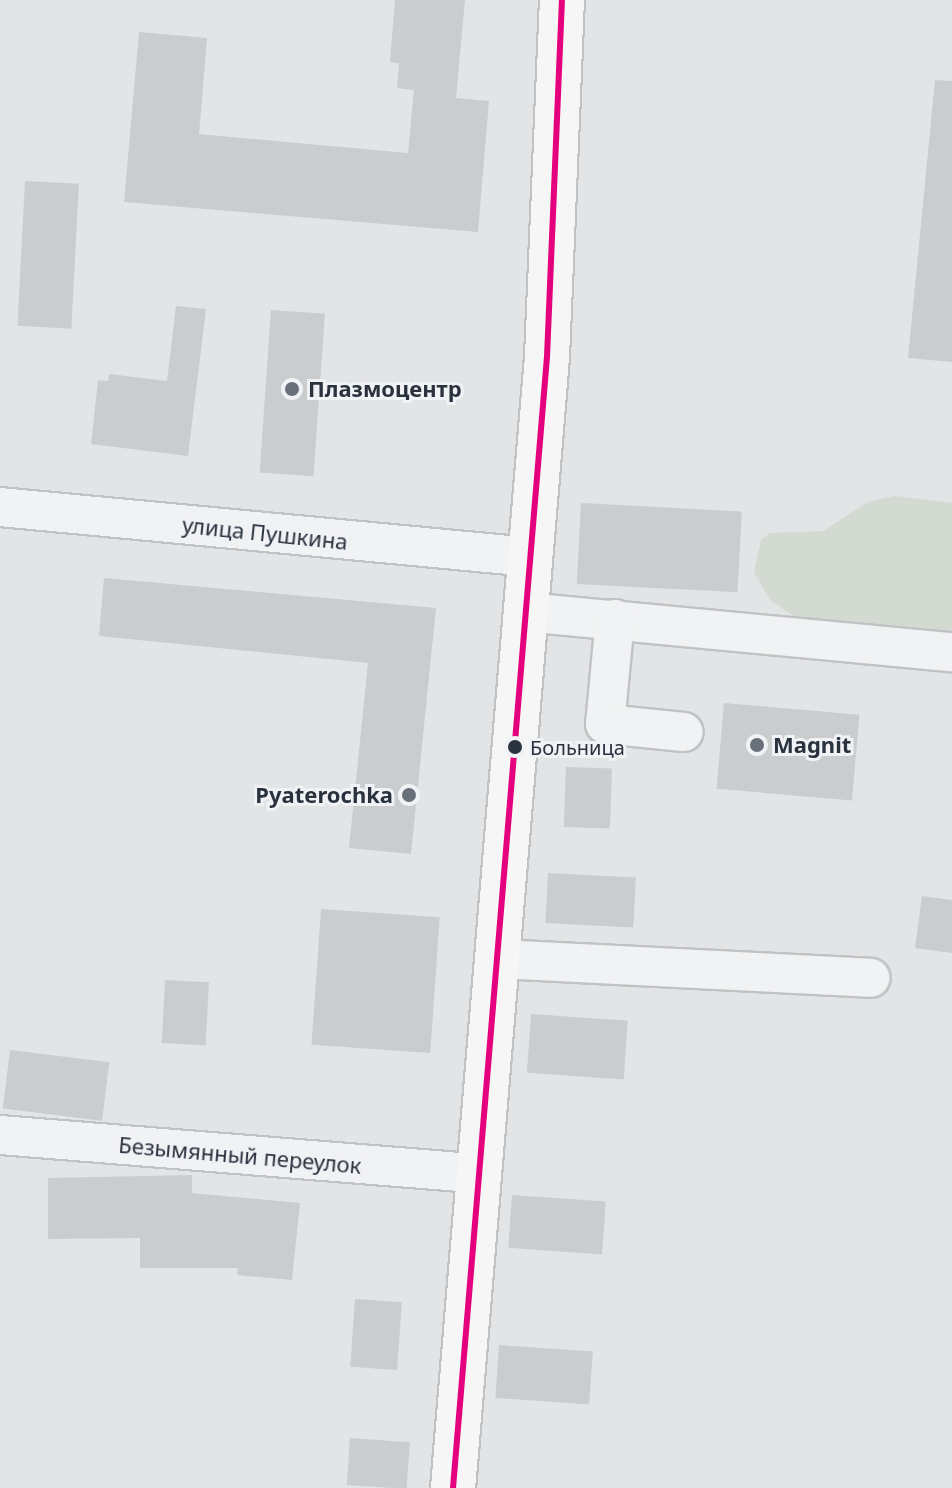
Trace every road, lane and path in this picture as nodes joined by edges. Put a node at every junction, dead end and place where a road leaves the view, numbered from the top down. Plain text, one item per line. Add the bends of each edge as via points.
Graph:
1 (562, 0) edge
2 (0, 507) edge
3 (530, 557) junction
4 (525, 612) junction
5 (615, 619) junction
6 (952, 652) edge
7 (684, 732) dead end
8 (498, 959) junction
9 (871, 978) dead end
10 (0, 1135) edge
11 (480, 1174) junction
12 (453, 1488) edge

1 - 3 main road via 547,357
2 - 3 street, улица Пушкина
3 - 4 main road
4 - 5 street
4 - 8 main road
5 - 6 street
5 - 7 street via 605,724
8 - 9 street
8 - 11 main road
10 - 11 street, Безымянный переулок
11 - 12 main road

